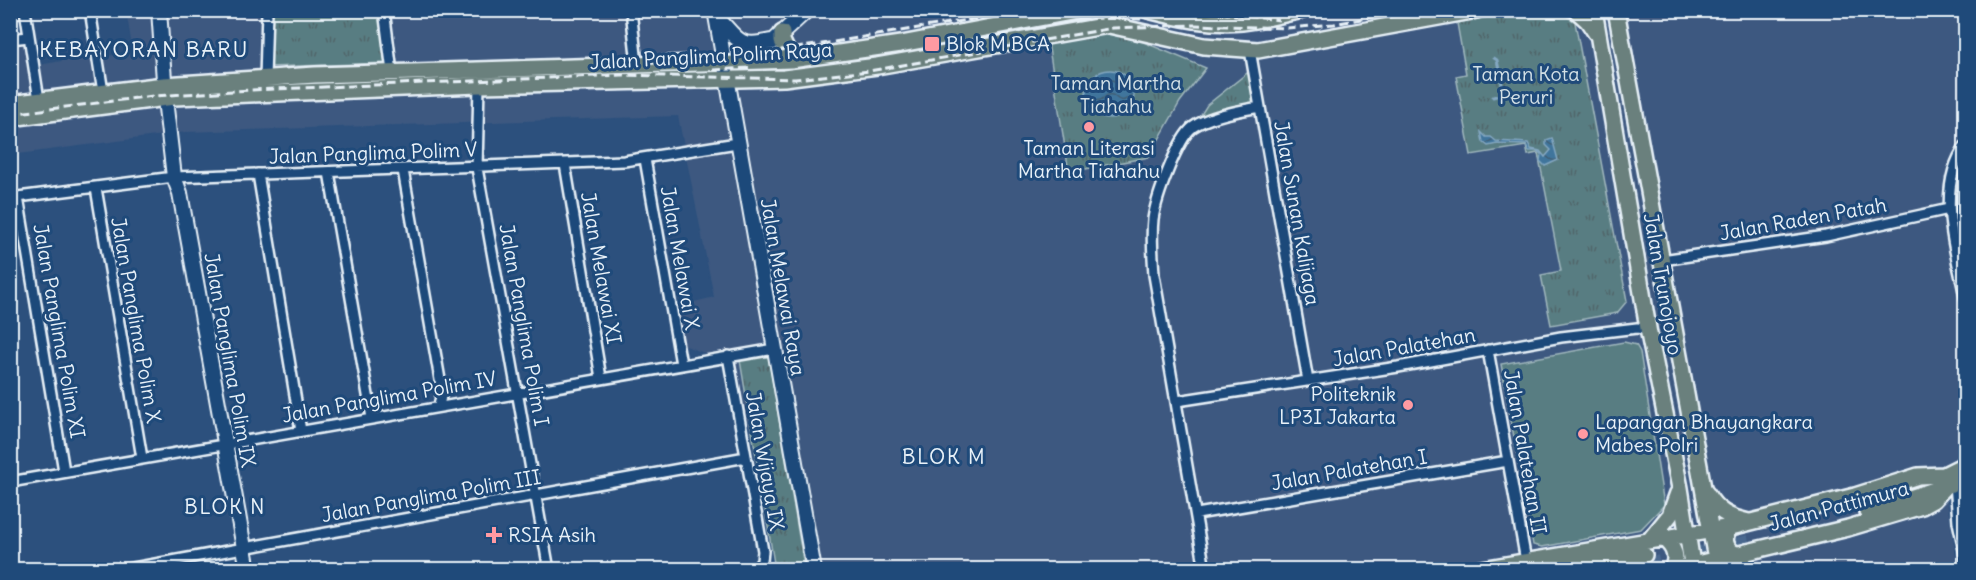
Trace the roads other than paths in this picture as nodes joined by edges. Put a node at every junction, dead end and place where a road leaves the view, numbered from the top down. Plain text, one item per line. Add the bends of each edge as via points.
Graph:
1 (25, 10) edge
2 (90, 10) edge
3 (159, 10) edge
4 (168, 10) edge
5 (267, 10) edge
6 (384, 10) edge
7 (631, 10) edge
8 (807, 10) edge
9 (1082, 10) edge
10 (1148, 10) edge
11 (1303, 10) edge
12 (1576, 10) edge
13 (1594, 10) edge
14 (1616, 10) edge
15 (1628, 10) edge
16 (1472, 11) edge
17 (716, 13) edge
18 (1619, 28) junction
19 (1598, 35) junction
20 (29, 37) junction
21 (778, 37) junction
22 (10, 39) edge
23 (874, 48) junction
24 (1250, 50) junction
25 (791, 60) junction
26 (752, 61) junction
27 (724, 62) junction
28 (637, 64) junction
29 (877, 66) junction
30 (392, 72) junction
31 (265, 79) junction
32 (727, 81) junction
33 (479, 86) junction
34 (169, 91) junction
35 (103, 92) junction
36 (39, 100) junction
37 (10, 104) edge
38 (1260, 107) junction
39 (10, 118) edge
40 (737, 143) junction
41 (1965, 145) edge
42 (645, 159) junction
43 (565, 164) junction
44 (477, 168) junction
45 (403, 170) junction
46 (329, 172) junction
47 (258, 174) junction
48 (178, 177) junction
49 (1965, 177) edge
50 (96, 188) junction
51 (14, 198) edge
52 (1949, 209) junction
53 (1965, 240) edge
54 (1662, 260) junction
55 (1965, 301) edge
56 (1644, 326) junction
57 (774, 349) junction
58 (1488, 350) junction
59 (728, 356) junction
60 (681, 364) junction
61 (601, 378) junction
62 (1308, 381) junction
63 (442, 391) junction
64 (517, 392) junction
65 (1686, 397) junction
66 (1177, 401) junction
67 (1663, 402) junction
68 (453, 404) junction
69 (439, 406) junction
70 (372, 418) junction
71 (301, 431) junction
72 (225, 445) junction
73 (746, 457) junction
74 (142, 458) junction
75 (1508, 461) junction
76 (1965, 464) edge
77 (64, 471) junction
78 (1953, 481) edge
79 (10, 482) edge
80 (1703, 488) junction
81 (1680, 489) junction
82 (536, 496) junction
83 (1197, 514) junction
84 (1731, 526) junction
85 (1711, 530) junction
86 (1687, 534) junction
87 (1747, 541) junction
88 (243, 548) junction
89 (1651, 550) junction
90 (1965, 560) edge
91 (1526, 561) junction
92 (1717, 564) edge
93 (1693, 567) edge
94 (123, 570) edge
95 (248, 570) edge
96 (549, 570) edge
97 (756, 570) edge
98 (814, 570) edge
99 (1205, 570) edge
100 (1476, 570) edge
101 (1555, 570) edge
102 (1621, 570) edge
103 (1671, 570) edge
104 (1734, 570) edge

1 - 20 street
2 - 35 street
3 - 34 street
4 - 34 street
5 - 31 street
6 - 30 street
7 - 28 street
8 - 21 street
9 - 23 main road, Jalan Panglima Polim Raya
10 - 11 main road via 1207,22 1242,22
12 - 19 main road
13 - 19 main road, Jalan Trunojoyo
14 - 18 main road, Jalan Trunojoyo
15 - 18 main road
16 - 24 main road, Jalan Panglima Polim Raya
17 - 21 street via 747,45
17 - 27 street, Jalan Melawai Raya
18 - 54 main road, Jalan Trunojoyo
19 - 56 main road, Jalan Trunojoyo
20 - 22 street
20 - 36 street
21 - 25 main road
21 - 26 street
23 - 25 main road, Jalan Panglima Polim Raya
23 - 29 main road
24 - 29 main road, Jalan Panglima Polim Raya via 1204,45 1109,25
24 - 38 street, Jalan Sunan Kalijaga
25 - 26 main road, Jalan Panglima Polim Raya
26 - 27 main road, Jalan Panglima Polim Raya
27 - 28 main road, Jalan Panglima Polim Raya
27 - 32 street, Jalan Melawai Raya
28 - 30 main road, Jalan Panglima Polim Raya
29 - 32 main road, Jalan Panglima Polim Raya via 821,75
30 - 31 main road, Jalan Panglima Polim Raya
31 - 34 main road, Jalan Panglima Polim Raya
32 - 33 main road, Jalan Panglima Polim Raya
32 - 40 street, Jalan Melawai Raya
33 - 34 main road, Jalan Panglima Polim Raya
33 - 44 street, Jalan Panglima Polim I
34 - 35 main road, Jalan Panglima Polim Raya
34 - 39 main road, Jalan Panglima Polim Raya
34 - 48 street, Jalan Panglima Polim IX
35 - 36 main road, Jalan Panglima Polim Raya
36 - 37 main road, Jalan Panglima Polim Raya
38 - 62 street, Jalan Sunan Kalijaga
38 - 66 street via 1218,116 1193,127 1177,150 1160,192 1153,218 1154,275
40 - 42 street, Jalan Panglima Polim V
40 - 57 street, Jalan Melawai Raya
41 - 52 street via 1952,170
42 - 43 street, Jalan Panglima Polim V
42 - 60 street, Jalan Melawai X
43 - 44 street, Jalan Panglima Polim V
43 - 61 street, Jalan Melawai XI
44 - 45 street, Jalan Panglima Polim V
44 - 64 street, Jalan Panglima Polim I
45 - 46 street, Jalan Panglima Polim V
45 - 63 street
46 - 47 street, Jalan Panglima Polim V
46 - 70 street
47 - 48 street, Jalan Panglima Polim V
47 - 71 street
48 - 50 street, Jalan Panglima Polim V
48 - 72 street, Jalan Panglima Polim IX
49 - 53 street
50 - 51 street, Jalan Panglima Polim V
50 - 74 street, Jalan Panglima Polim X
51 - 77 street, Jalan Panglima Polim XI
52 - 54 street, Jalan Raden Patah via 1826,236
52 - 55 street via 1953,254
54 - 65 main road, Jalan Trunojoyo
56 - 58 street, Jalan Palatehan
56 - 67 main road, Jalan Trunojoyo
57 - 59 street, Jalan Panglima Polim IV
57 - 98 street, Jalan Melawai Raya
58 - 62 street, Jalan Palatehan
58 - 75 street, Jalan Palatehan II
59 - 60 street, Jalan Panglima Polim IV
59 - 73 street, Jalan Wijaya IX
60 - 61 street, Jalan Panglima Polim IV
61 - 64 street, Jalan Panglima Polim IV
62 - 66 street, Jalan Palatehan
63 - 68 street
63 - 69 street
64 - 68 street, Jalan Panglima Polim IV
64 - 82 street, Jalan Panglima Polim I
65 - 67 main road
65 - 80 main road, Jalan Trunojoyo
66 - 83 street
67 - 81 main road, Jalan Trunojoyo
68 - 69 street, Jalan Panglima Polim IV
69 - 70 street, Jalan Panglima Polim IV
70 - 71 street, Jalan Panglima Polim IV
71 - 72 street, Jalan Panglima Polim IV
72 - 74 street, Jalan Panglima Polim IV
72 - 88 street, Jalan Panglima Polim IX
73 - 82 street, Jalan Panglima Polim III
73 - 97 street, Jalan Wijaya IX via 763,550
74 - 77 street, Jalan Panglima Polim IV
75 - 83 street, Jalan Palatehan I
75 - 91 street, Jalan Palatehan II
76 - 78 main road, Jalan Pattimura
77 - 79 street, Jalan Panglima Polim IV
78 - 87 main road, Jalan Pattimura via 1918,476 1855,496
78 - 87 main road, Jalan Pattimura via 1922,506 1848,528
78 - 90 street
80 - 85 main road, Jalan Trunojoyo
80 - 87 main road via 1718,510 1736,519
81 - 86 main road, Jalan Trunojoyo
81 - 89 main road
82 - 88 street, Jalan Panglima Polim III
82 - 96 street, Jalan Panglima Polim I
83 - 99 street
84 - 85 main road, Jalan Pattimura
84 - 87 main road, Jalan Pattimura
84 - 87 main road via 1725,536 1728,549
85 - 86 main road, Jalan Pattimura
85 - 92 main road, Jalan Trunojoyo
86 - 89 main road, Jalan Pattimura
86 - 93 main road, Jalan Trunojoyo
87 - 92 main road, Jalan Pattimura
87 - 104 main road
88 - 94 street, Jalan Panglima Polim III
88 - 95 street, Jalan Panglima Polim IX
89 - 91 main road
89 - 101 main road
89 - 102 main road
89 - 103 main road via 1672,546 1676,562
91 - 100 main road
92 - 93 main road, Jalan Pattimura
93 - 103 main road, Jalan Pattimura

